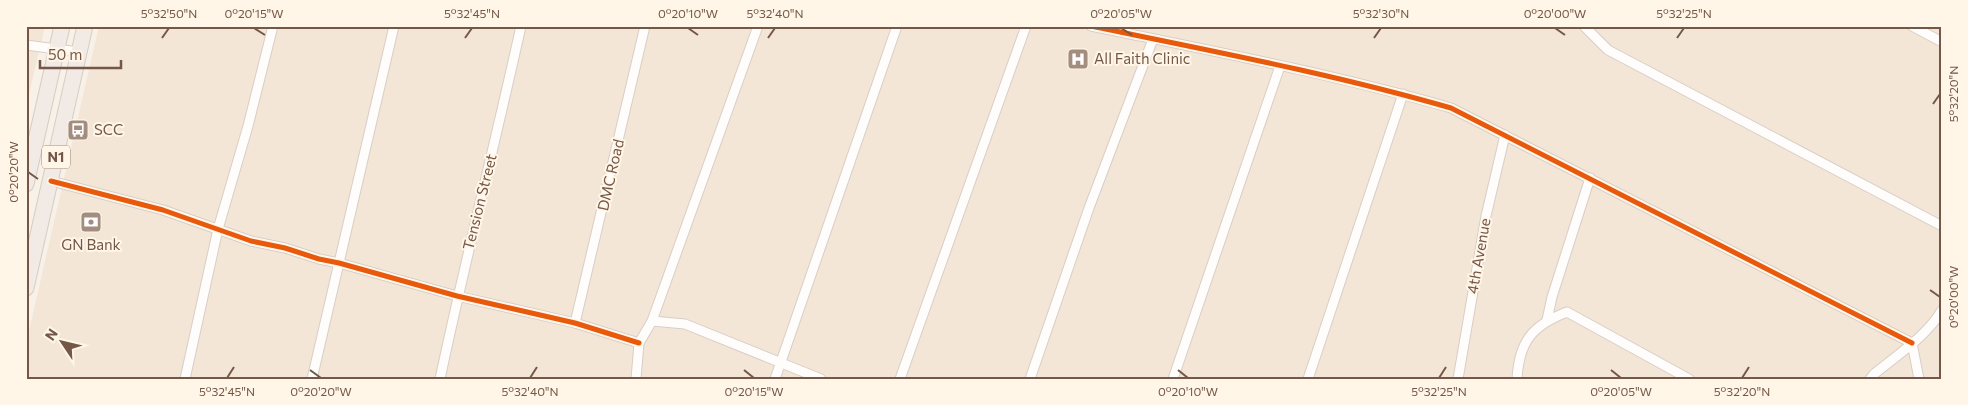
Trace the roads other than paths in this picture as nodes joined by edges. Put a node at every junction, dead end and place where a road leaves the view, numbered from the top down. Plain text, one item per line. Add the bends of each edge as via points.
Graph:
1 (62, 26) edge
2 (85, 26) edge
3 (274, 26) edge
4 (394, 26) edge
5 (520, 26) edge
6 (645, 26) edge
7 (758, 26) edge
8 (897, 26) edge
9 (1026, 26) edge
10 (1091, 26) edge
11 (1584, 26) edge
12 (1915, 27) edge
13 (1153, 39) junction
14 (1942, 42) edge
15 (26, 45) edge
16 (56, 50) junction
17 (79, 52) junction
18 (1280, 66) junction
19 (1403, 94) junction
20 (1505, 135) junction
21 (1590, 178) junction
22 (27, 179) edge
23 (51, 181) junction
24 (1942, 226) edge
25 (218, 229) junction
26 (338, 263) junction
27 (26, 288) edge
28 (457, 296) junction
29 (1942, 310) edge
30 (1547, 320) junction
31 (652, 321) junction
32 (576, 323) junction
33 (639, 343) junction
34 (1912, 344) junction
35 (780, 363) junction
36 (184, 379) edge
37 (312, 379) edge
38 (440, 379) edge
39 (636, 379) edge
40 (775, 379) edge
41 (821, 379) edge
42 (900, 379) edge
43 (1030, 379) edge
44 (1173, 379) edge
45 (1308, 379) edge
46 (1458, 379) edge
47 (1517, 379) edge
48 (1689, 379) edge
49 (1870, 379) edge
50 (1919, 379) edge

1 - 16 highway, N1
2 - 17 highway, N1
3 - 25 street
4 - 26 street
5 - 28 street, Tension Street
6 - 32 street, DMC Road
7 - 31 street
8 - 35 street
9 - 42 street
10 - 13 street
11 - 24 street via 1608,50
12 - 14 street
13 - 18 street
13 - 43 street via 1089,208
15 - 16 street
16 - 17 street
16 - 22 highway, N1
17 - 23 highway, N1
18 - 19 street
18 - 44 street
19 - 20 street via 1451,108
19 - 45 street
20 - 21 street
20 - 46 street, 4th Avenue via 1486,216
21 - 30 street
21 - 34 street
23 - 25 street via 163,210
23 - 27 highway, N1
25 - 26 street via 251,241
25 - 36 street
26 - 28 street
26 - 37 street
28 - 32 street
28 - 38 street, Tension Street
29 - 34 street
30 - 47 street via 1529,335
30 - 48 street via 1567,312
31 - 33 street
31 - 35 street via 685,324
32 - 33 street
33 - 39 street
34 - 49 street
34 - 50 street
35 - 40 street
35 - 41 street

